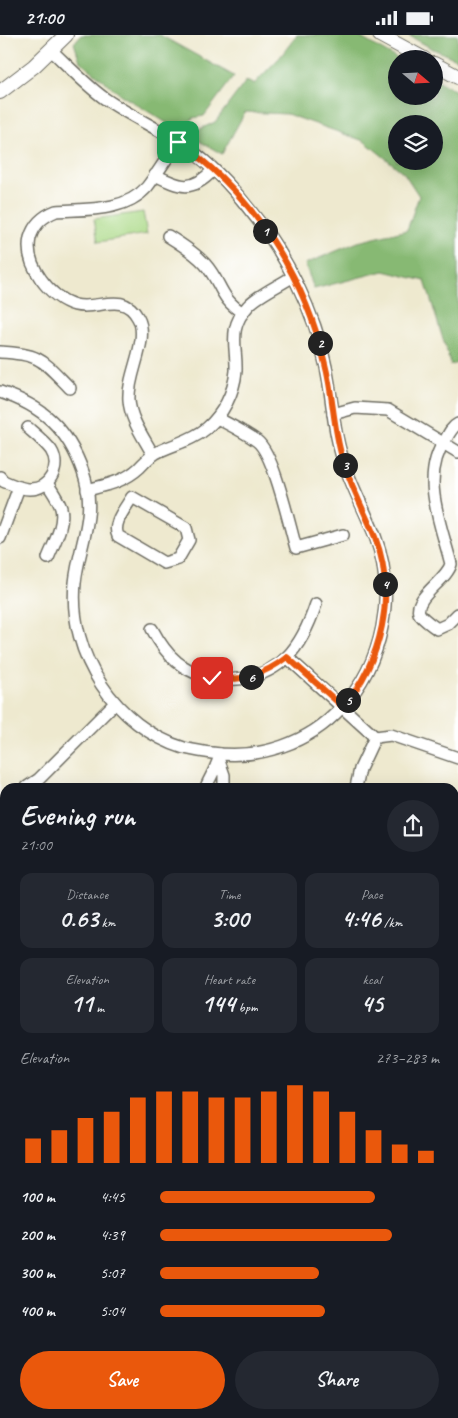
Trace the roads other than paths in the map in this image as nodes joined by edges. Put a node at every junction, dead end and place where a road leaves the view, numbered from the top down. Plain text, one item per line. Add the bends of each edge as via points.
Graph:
1 (66, 35) edge
2 (380, 35) edge
3 (51, 50) junction
4 (408, 50) edge
5 (443, 69) edge
6 (458, 77) edge
7 (0, 92) edge
8 (178, 142) junction
9 (214, 170) junction
10 (155, 175) junction
11 (168, 236) dead end
12 (292, 277) junction
13 (243, 313) junction
14 (0, 352) edge
15 (70, 388) dead end
16 (0, 392) edge
17 (333, 414) junction
18 (217, 418) junction
19 (458, 424) edge
20 (28, 428) dead end
21 (443, 443) junction
22 (458, 453) edge
23 (153, 455) junction
24 (1, 479) edge
25 (120, 481) junction
26 (47, 483) junction
27 (18, 487) junction
28 (87, 490) junction
29 (132, 497) junction
30 (343, 535) dead end
31 (0, 538) edge
32 (48, 558) dead end
33 (316, 604) dead end
34 (458, 614) edge
35 (152, 629) dead end
36 (287, 657) junction
37 (115, 703) junction
38 (343, 707) junction
39 (375, 737) junction
40 (219, 758) junction
41 (458, 758) edge
42 (34, 783) edge
43 (208, 783) edge
44 (224, 783) edge
45 (357, 783) edge

1 - 3 main road
2 - 4 main road
3 - 7 main road
3 - 8 street via 103,97
5 - 6 main road
8 - 9 street
8 - 10 street
9 - 10 street via 203,180 184,187
9 - 12 street via 251,211
10 - 23 street via 140,193 121,204 56,211 48,215 35,226 29,247 40,277 62,299 87,307 118,303 137,316 142,332 129,406
11 - 13 street via 206,265 228,302
12 - 13 street via 249,305
12 - 17 street via 317,332 326,365
13 - 18 street via 235,334 234,384
14 - 15 street via 39,358
16 - 28 street via 34,406 64,435 76,454
17 - 21 street via 356,408 388,410
17 - 38 street via 336,437 347,471 375,538 385,586 384,615 375,654
18 - 23 street via 197,435
18 - 30 street via 258,441 265,449 296,548
19 - 21 street
20 - 26 street via 51,450 54,471
21 - 22 street
21 - 34 street via 435,464 432,490 451,564 446,575 420,601 419,611 437,629
23 - 25 street
24 - 27 street
25 - 28 street
25 - 29 street via 128,496
26 - 27 street via 36,489
26 - 32 street via 62,514
27 - 31 street
28 - 37 street via 87,531 75,584 77,623 84,653 98,681
29 - 29 street via 186,528 189,540 178,559 164,563 118,536 117,522
33 - 36 street via 305,630
35 - 36 street via 177,662 212,678 252,677 275,667
36 - 38 street
37 - 40 street via 124,713 161,738
37 - 42 street
38 - 39 street
38 - 40 street via 311,733 284,746
39 - 41 street via 390,735
39 - 45 street
40 - 43 street
40 - 44 street

